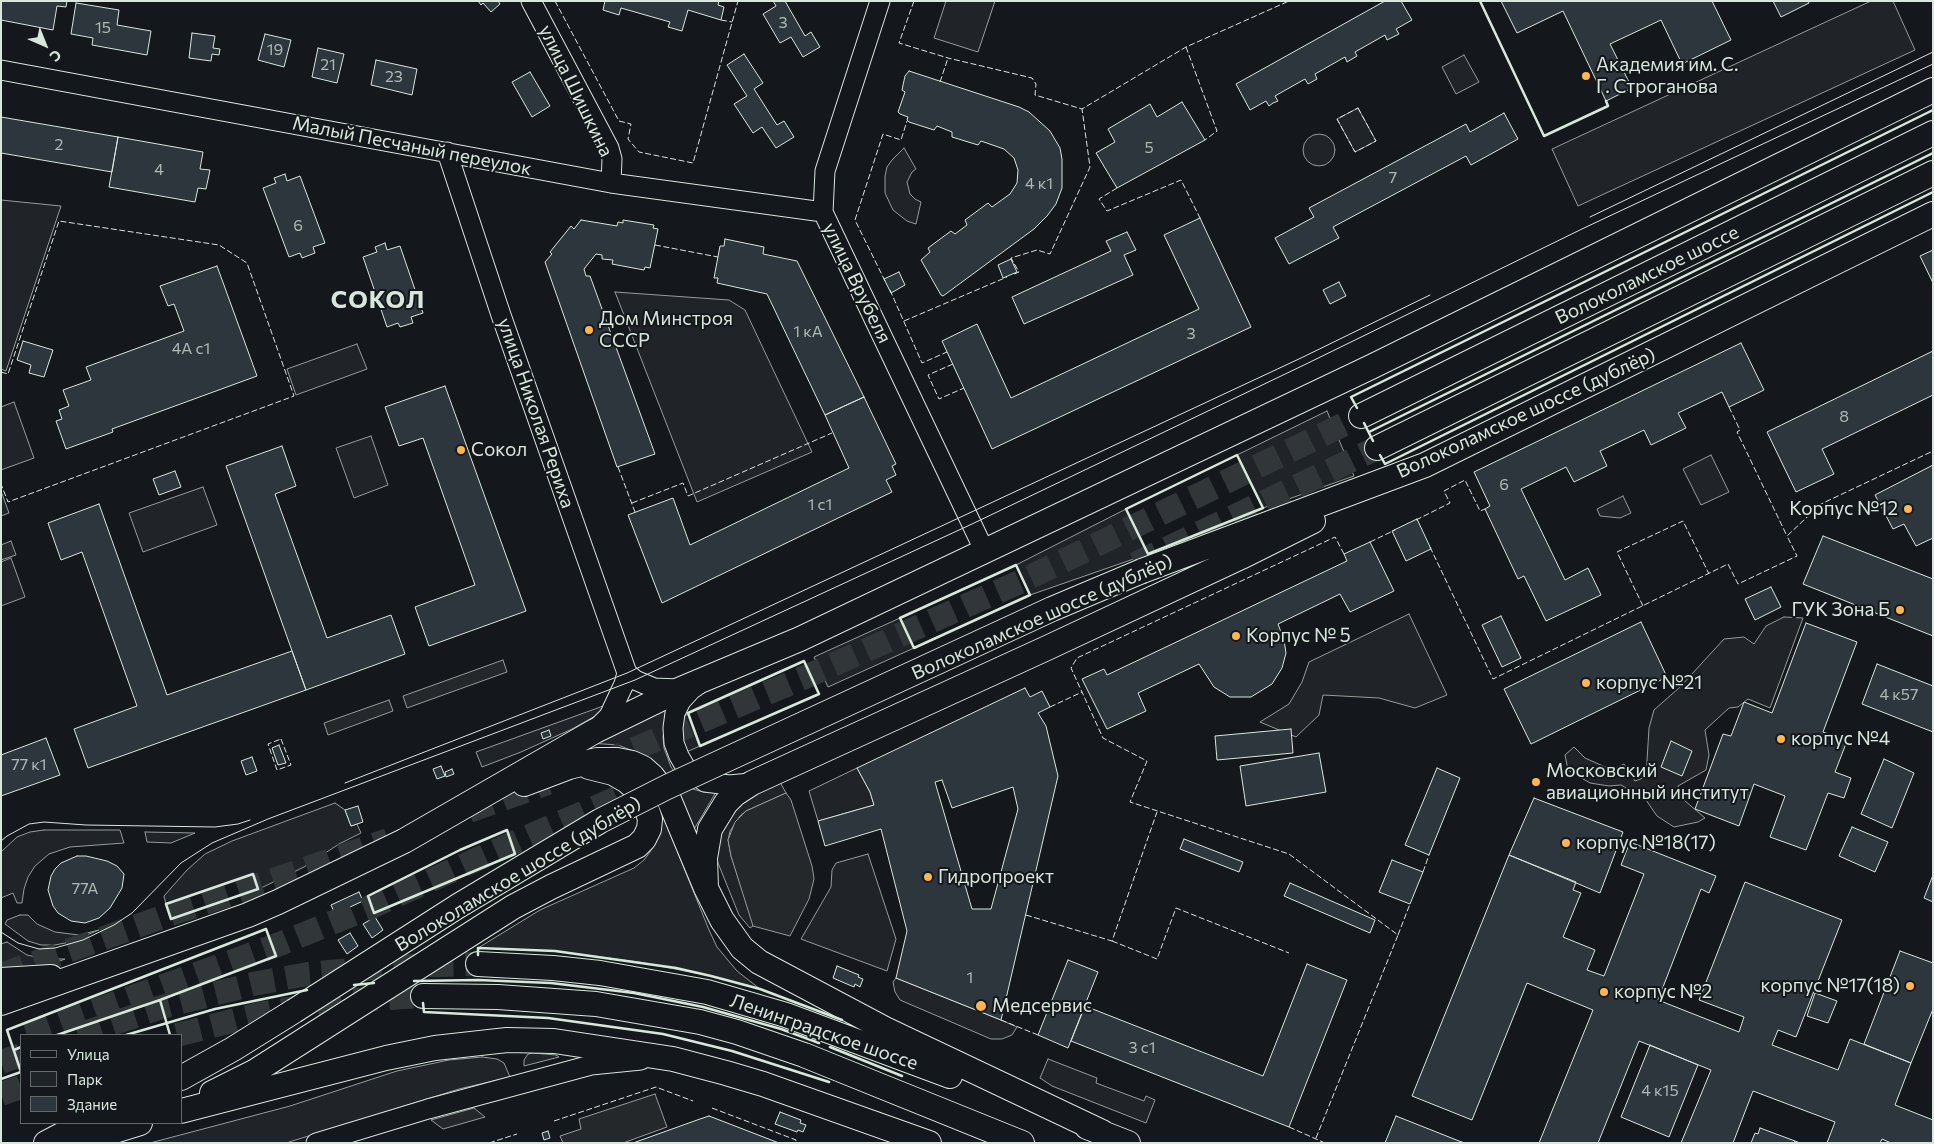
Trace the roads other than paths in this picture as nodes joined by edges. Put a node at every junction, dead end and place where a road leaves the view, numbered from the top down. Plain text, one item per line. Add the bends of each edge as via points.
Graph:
1 (531, 1) edge
2 (880, 1) edge
3 (1, 70) edge
4 (1933, 90) edge
5 (1933, 133) edge
6 (447, 152) junction
7 (1933, 173) edge
8 (611, 182) junction
9 (823, 212) junction
10 (1933, 214) edge
11 (1361, 416) tunnel mouth
12 (1377, 448) tunnel mouth
13 (1425, 465) junction
14 (985, 552) junction
15 (627, 673) junction
16 (710, 678) junction
17 (681, 689) junction
18 (595, 731) junction
19 (580, 764) junction
20 (752, 783) junction
21 (468, 803) junction
22 (706, 888) junction
23 (478, 964) tunnel mouth
24 (85, 974) junction
25 (1, 980) edge
26 (423, 996) tunnel mouth
27 (1, 1004) edge
28 (672, 1059) junction
29 (182, 1077) edge
30 (182, 1108) edge
31 (182, 1109) edge
32 (82, 1124) edge
33 (137, 1124) edge
34 (1102, 1132) junction
35 (46, 1143) edge
36 (76, 1143) edge
37 (316, 1143) edge
38 (929, 1143) edge
39 (1022, 1143) edge
40 (1128, 1143) edge

1 - 8 street, улица Шишкина via 609,148
2 - 9 street, улица Врубеля via 825,171
3 - 6 street, Малый Песчаный переулок
4 - 14 main road via 1379,363
5 - 11 main road, Волоколамское шоссе
6 - 8 street, Малый Песчаный переулок
6 - 15 street, улица Николая Рериха
7 - 12 main road, Волоколамское шоссе
8 - 9 street, Малый Песчаный переулок
9 - 14 street, улица Врубеля
10 - 13 main road, Волоколамское шоссе (дублёр)
13 - 20 main road via 1241,557
13 - 29 main road, Волоколамское шоссе (дублёр), bridge via 1142,571 1025,621 667,787 600,821
14 - 16 main road
15 - 17 street via 654,688
15 - 18 street via 609,716
16 - 17 main road
16 - 20 street via 691,690 675,713 674,743 679,756 686,768 705,782
17 - 18 main road
18 - 21 main road
19 - 21 main road
19 - 22 main road via 617,760 643,768 652,776 668,797
19 - 30 main road via 613,773 637,790 650,819 649,829 637,846 513,907 254,1072
20 - 22 main road via 726,803 710,829 704,858
21 - 24 main road via 404,841 271,905
22 - 34 main road via 730,933 759,962 885,1029
23 - 34 main road, Ленинградское шоссе via 600,973 707,992 816,1025
24 - 25 main road
24 - 27 main road
26 - 39 main road, Ленинградское шоссе via 596,1004 700,1022 804,1055
28 - 31 main road via 554,1041 472,1043 386,1058
28 - 37 street via 591,1065
28 - 38 main road via 763,1084
32 - 35 main road
33 - 36 main road
34 - 40 main road, Ленинградское шоссе

